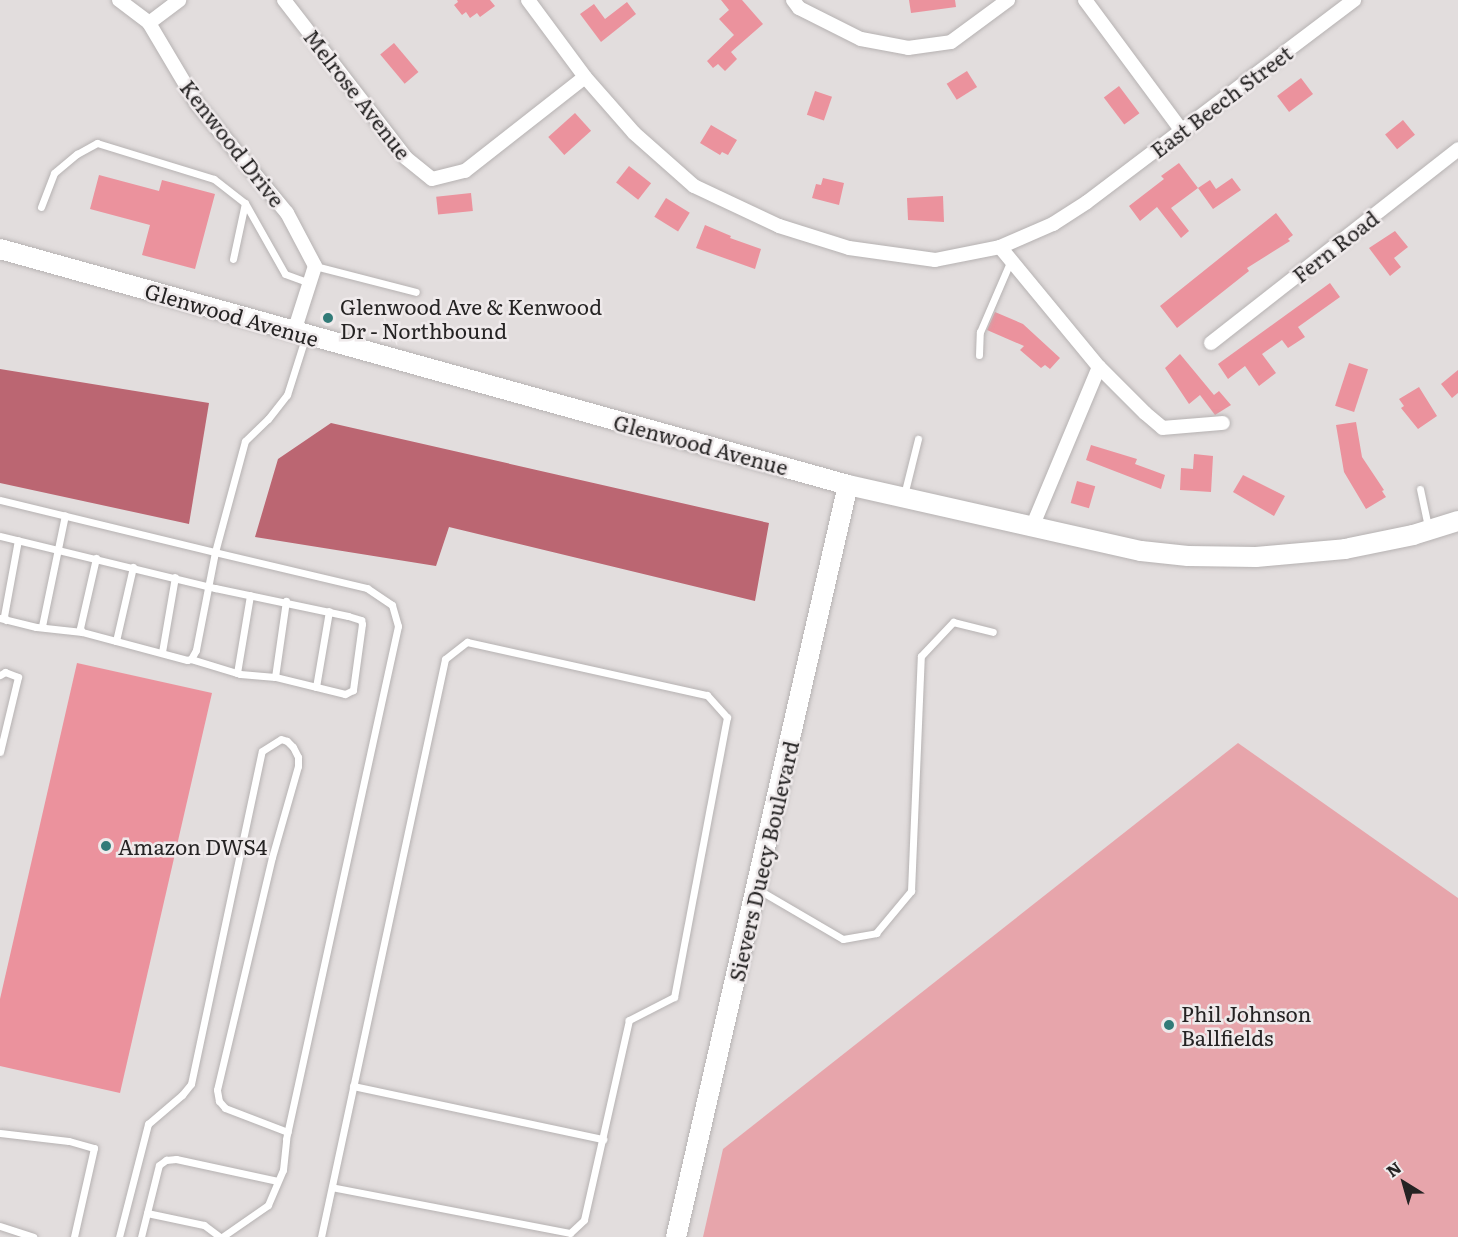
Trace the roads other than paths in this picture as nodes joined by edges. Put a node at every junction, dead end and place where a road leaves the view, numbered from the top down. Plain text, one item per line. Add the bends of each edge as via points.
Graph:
1 (120, 0) edge
2 (178, 0) edge
3 (284, 0) edge
4 (528, 0) edge
5 (793, 0) edge
6 (1008, 0) edge
7 (1085, 0) edge
8 (1354, 0) edge
9 (149, 23) junction
10 (585, 77) junction
11 (1182, 131) junction
12 (1458, 149) edge
13 (245, 203) junction
14 (41, 207) dead end
15 (1000, 247) junction
16 (0, 249) edge
17 (233, 258) dead end
18 (1011, 260) junction
19 (315, 266) junction
20 (310, 283) junction
21 (416, 292) dead end
22 (300, 334) junction
23 (1212, 343) dead end
24 (979, 356) dead end
25 (1099, 367) junction
26 (1223, 423) dead end
27 (918, 439) dead end
28 (848, 484) junction
29 (1420, 489) dead end
30 (903, 497) junction
31 (0, 500) edge
32 (65, 515) junction
33 (1454, 525) edge
34 (1032, 527) junction
35 (1421, 533) junction
36 (0, 536) edge
37 (18, 540) junction
38 (56, 549) junction
39 (215, 552) junction
40 (96, 558) junction
41 (133, 567) junction
42 (175, 577) junction
43 (209, 585) junction
44 (250, 595) junction
45 (286, 602) junction
46 (328, 611) junction
47 (3, 619) edge
48 (42, 626) junction
49 (82, 632) junction
50 (993, 632) dead end
51 (116, 641) junction
52 (162, 652) junction
53 (191, 659) junction
54 (237, 673) junction
55 (0, 675) edge
56 (275, 677) junction
57 (316, 687) junction
58 (0, 752) edge
59 (757, 888) junction
60 (354, 1086) junction
61 (288, 1132) junction
62 (0, 1134) edge
63 (603, 1139) junction
64 (278, 1181) junction
65 (332, 1187) junction
66 (147, 1213) junction
67 (0, 1226) edge
68 (33, 1237) edge
69 (74, 1237) edge
70 (118, 1237) edge
71 (141, 1237) edge
72 (221, 1237) edge
73 (321, 1237) edge
74 (676, 1237) edge

1 - 9 street, Kenwood Drive
2 - 9 street
3 - 10 street, Melrose Avenue via 406,158 432,179 465,171
4 - 10 street, East Beech Street
5 - 6 street via 799,8 861,39 908,48 951,42
7 - 11 street
8 - 11 street, East Beech Street
9 - 19 street, Kenwood Drive via 197,104 287,213
10 - 15 street, East Beech Street via 634,133 694,186 779,226 849,248 935,260
11 - 15 street, East Beech Street via 1088,202 1053,224
12 - 23 street, Fern Road
13 - 14 lane via 214,179 97,143 54,173
13 - 17 lane
13 - 20 lane via 285,274
15 - 18 street
16 - 22 street, Glenwood Avenue
18 - 24 lane via 980,332
18 - 25 street
19 - 20 street
19 - 21 lane
20 - 22 street
22 - 28 street, Glenwood Avenue
22 - 39 lane via 286,395 245,441
25 - 26 street via 1163,428
25 - 34 street
27 - 30 lane
28 - 30 street, Glenwood Avenue
28 - 59 street, Sievers Duecy Boulevard
29 - 35 lane
30 - 34 street, Glenwood Avenue
31 - 32 lane
32 - 38 lane
32 - 39 lane
33 - 35 street, Glenwood Avenue
34 - 35 street, Glenwood Avenue via 1141,551 1188,556 1256,556 1345,549
36 - 37 lane
37 - 38 lane
37 - 47 lane
38 - 40 lane
38 - 48 lane
39 - 43 lane
39 - 61 lane via 367,588 392,605 398,626
40 - 41 lane
40 - 49 lane
41 - 42 lane
41 - 51 lane
42 - 43 lane
42 - 52 lane
43 - 44 lane
43 - 53 lane
44 - 45 lane
44 - 54 lane
45 - 46 lane
45 - 56 lane
46 - 57 lane
46 - 57 lane via 361,620 353,690 345,694
47 - 48 lane
48 - 49 lane
49 - 51 lane
50 - 59 lane via 953,622 921,656 911,891 876,933 843,939
51 - 52 lane
52 - 53 lane
53 - 54 lane
54 - 56 lane
55 - 58 lane via 5,672 18,676
56 - 57 lane
59 - 74 street, Sievers Duecy Boulevard
60 - 63 lane
60 - 63 lane via 445,659 467,642 707,695 727,717 674,997 629,1020
60 - 65 lane
61 - 64 lane
61 - 70 lane via 225,1108 217,1089 272,856 298,766 293,747 281,739 262,751 191,1084 148,1124
62 - 69 lane via 69,1141 94,1148
63 - 65 lane via 584,1220 570,1233
64 - 66 lane via 166,1160 159,1165
64 - 72 lane via 268,1205
65 - 73 lane
66 - 71 lane
66 - 72 lane via 204,1225
67 - 68 lane

